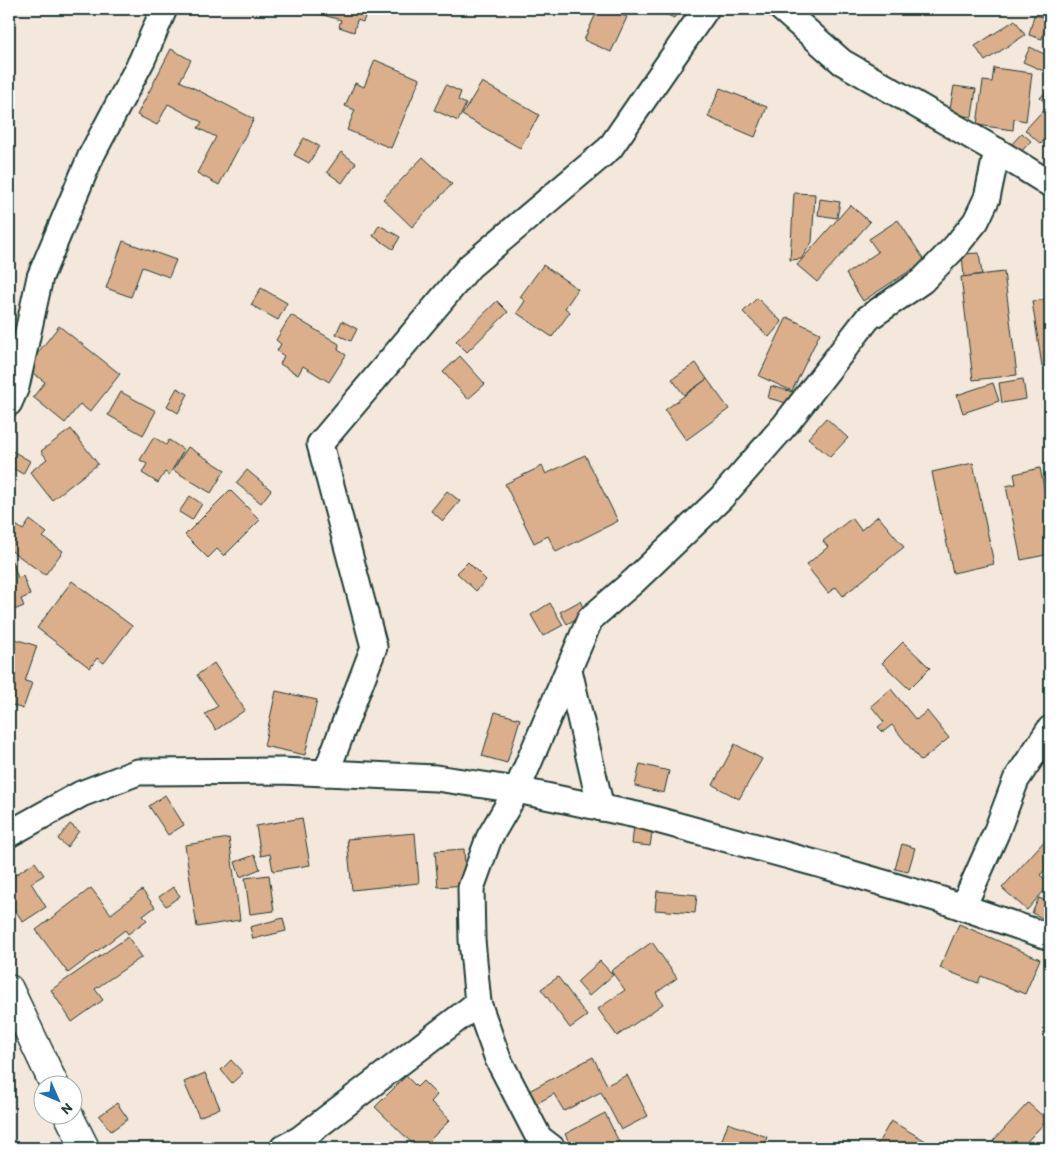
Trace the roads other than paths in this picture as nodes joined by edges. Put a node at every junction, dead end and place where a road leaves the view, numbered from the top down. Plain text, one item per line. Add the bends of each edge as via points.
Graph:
1 (164, 9) edge
2 (706, 9) edge
3 (782, 9) edge
4 (997, 151) junction
5 (1050, 184) edge
6 (9, 403) edge
7 (569, 670) junction
8 (1050, 729) edge
9 (326, 773) junction
10 (517, 790) junction
11 (601, 808) junction
12 (9, 834) edge
13 (963, 907) junction
14 (1050, 937) edge
15 (9, 989) edge
16 (478, 1003) junction
17 (49, 1074) edge
18 (73, 1124) edge
19 (85, 1148) edge
20 (283, 1148) edge
21 (552, 1148) edge

1 - 6 street via 142,60 91,156 40,277 16,387
2 - 9 street via 610,148 470,266 320,444 374,647
3 - 4 street via 842,62
4 - 5 street
4 - 7 street via 987,198 976,222 922,281 868,318 785,425 721,498 590,619
7 - 10 street
7 - 11 street
8 - 13 street via 1016,780
9 - 10 street via 436,778
9 - 12 street via 138,772 81,794
10 - 11 street
10 - 16 street via 489,838 471,888
11 - 13 street via 646,817 822,865
13 - 14 street
15 - 17 main road
16 - 20 street via 300,1139
16 - 21 street via 498,1059 539,1138
18 - 19 main road

